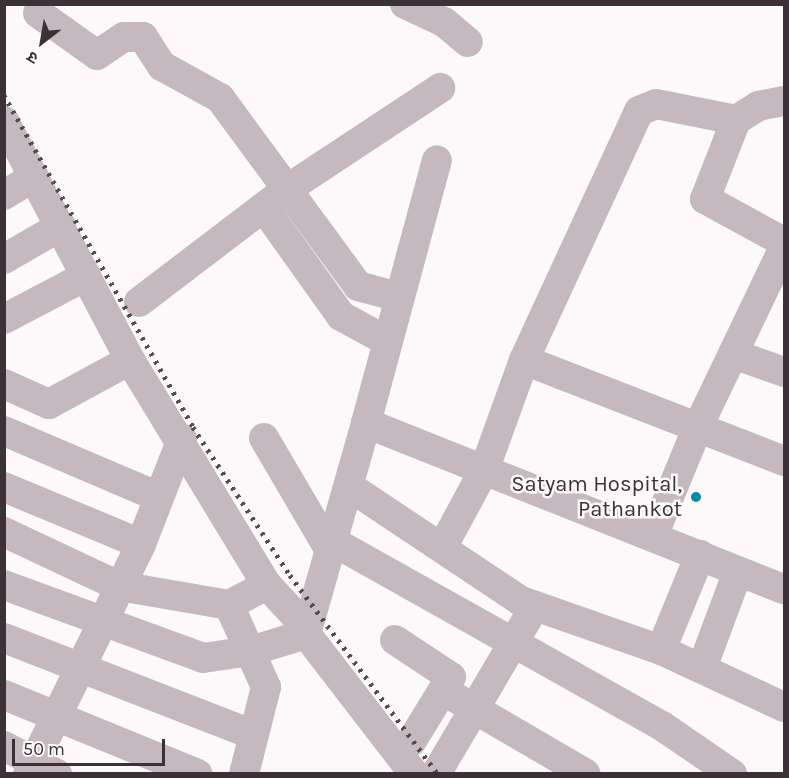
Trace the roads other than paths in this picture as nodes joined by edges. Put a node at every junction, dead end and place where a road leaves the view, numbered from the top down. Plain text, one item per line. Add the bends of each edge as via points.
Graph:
1 (405, 4) edge
2 (38, 13) dead end
3 (448, 13) edge
4 (468, 42) dead end
5 (440, 88) dead end
6 (784, 101) edge
7 (736, 120) junction
8 (4, 121) edge
9 (437, 160) dead end
10 (34, 177) junction
11 (4, 195) edge
12 (275, 199) junction
13 (61, 226) junction
14 (784, 242) edge
15 (784, 247) edge
16 (4, 259) edge
17 (86, 276) junction
18 (398, 297) junction
19 (139, 302) dead end
20 (4, 319) edge
21 (387, 341) junction
22 (733, 354) junction
23 (130, 360) junction
24 (524, 360) junction
25 (784, 372) edge
26 (4, 384) edge
27 (366, 423) junction
28 (4, 431) edge
29 (696, 431) junction
30 (264, 438) dead end
31 (182, 439) junction
32 (783, 452) edge
33 (485, 468) junction
34 (4, 487) edge
35 (350, 487) junction
36 (159, 497) junction
37 (4, 532) edge
38 (653, 536) junction
39 (141, 544) junction
40 (332, 547) junction
41 (442, 548) junction
42 (700, 555) junction
43 (738, 571) junction
44 (4, 585) edge
45 (267, 585) junction
46 (119, 586) junction
47 (784, 589) edge
48 (229, 605) junction
49 (535, 606) junction
50 (102, 620) junction
51 (307, 631) junction
52 (4, 638) edge
53 (395, 640) dead end
54 (513, 646) junction
55 (661, 650) junction
56 (252, 651) junction
57 (79, 665) junction
58 (702, 668) junction
59 (444, 692) junction
60 (4, 695) edge
61 (784, 707) edge
62 (474, 710) junction
63 (52, 719) junction
64 (254, 735) junction
65 (411, 742) dead end
66 (4, 746) edge
67 (40, 770) edge
68 (724, 771) edge
69 (198, 774) edge
70 (244, 774) edge
71 (414, 774) edge
72 (436, 774) edge
73 (586, 774) edge

1 - 3 street
2 - 12 street via 97,55 124,37 140,35 162,66 220,98
3 - 4 street
5 - 12 street
6 - 7 street via 758,106
7 - 14 street via 705,199
7 - 24 street via 656,104 639,111
8 - 10 street
9 - 18 street
10 - 11 street
10 - 13 street
12 - 18 street via 358,286
12 - 19 street
12 - 21 street via 341,316 353,328
13 - 16 street
13 - 17 street
15 - 22 street
17 - 20 street
17 - 23 street
18 - 21 street
21 - 27 street
22 - 25 street
22 - 29 street
23 - 26 street via 48,404
23 - 31 street
24 - 29 street
24 - 33 street
27 - 33 street
27 - 35 street
28 - 36 street
29 - 32 street
29 - 38 street
30 - 40 street
31 - 36 street
31 - 45 street
33 - 38 street
33 - 41 street
34 - 39 street
35 - 40 street
35 - 41 street
36 - 39 street
37 - 46 street
38 - 42 street
39 - 46 street
40 - 51 street
40 - 54 street
41 - 49 street
42 - 43 street
42 - 55 street
43 - 47 street
43 - 58 street
44 - 50 street
45 - 48 street
45 - 51 street
46 - 48 street
46 - 50 street
48 - 56 street
49 - 54 street
49 - 55 street
50 - 56 street via 203,658
50 - 57 street
51 - 56 street
51 - 71 street
52 - 57 street
53 - 59 street via 451,677
54 - 62 street
54 - 68 street via 662,726
55 - 58 street
56 - 64 street via 266,687
57 - 63 street
57 - 64 street
58 - 61 street
59 - 62 street
59 - 65 street
60 - 63 street
62 - 72 street
62 - 73 street
63 - 67 street
63 - 69 street
64 - 70 street
66 - 67 street

